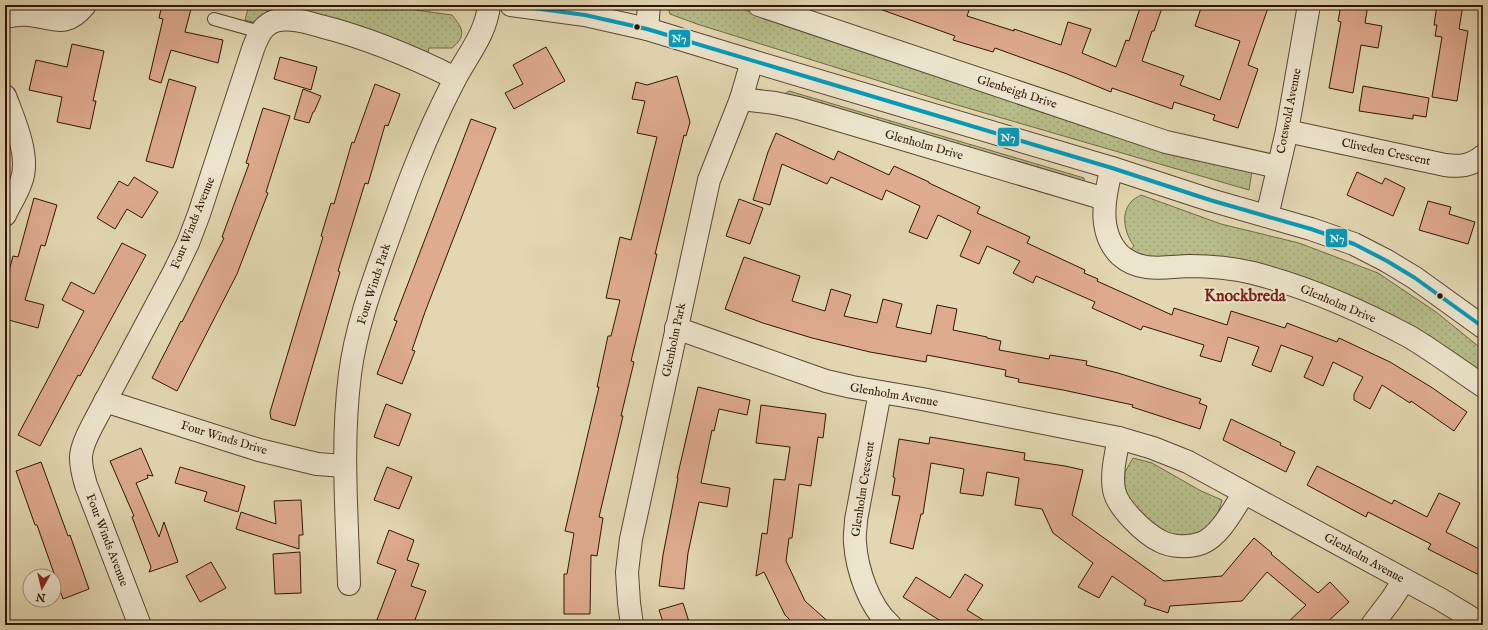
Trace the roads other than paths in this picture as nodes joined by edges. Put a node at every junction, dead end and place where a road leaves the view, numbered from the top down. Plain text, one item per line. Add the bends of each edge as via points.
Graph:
1 (85, 5) edge
2 (489, 5) edge
3 (511, 5) edge
4 (650, 5) edge
5 (759, 5) edge
6 (1309, 5) edge
7 (5, 17) edge
8 (214, 19) dead end
9 (647, 28) junction
10 (260, 32) junction
11 (752, 61) junction
12 (456, 78) junction
13 (5, 96) edge
14 (741, 99) junction
15 (1287, 131) junction
16 (1483, 156) edge
17 (1278, 167) junction
18 (1112, 168) junction
19 (1105, 199) junction
20 (5, 216) edge
21 (1267, 216) junction
22 (1483, 327) edge
23 (676, 328) junction
24 (1483, 386) edge
25 (880, 392) junction
26 (105, 401) junction
27 (1119, 438) junction
28 (345, 466) junction
29 (1244, 493) junction
30 (1404, 580) junction
31 (349, 584) dead end
32 (139, 623) dead end
33 (632, 625) edge
34 (890, 625) edge
35 (1372, 625) edge
36 (1483, 625) edge

1 - 7 street via 68,19 57,21 31,15
2 - 12 street, Four Winds Park via 481,35
3 - 9 street via 585,15
4 - 9 street
5 - 17 street, Glenbeigh Drive via 1166,142
6 - 15 street, Cotswold Avenue
8 - 10 lane
9 - 11 street
10 - 12 street via 275,21 307,23 349,33 385,46
10 - 26 street, Four Winds Avenue via 188,243
11 - 14 street, Glenholm Park
11 - 18 street
12 - 28 street, Four Winds Park via 438,112 417,162 364,309 350,373
13 - 20 street via 18,133 25,165 22,181
14 - 19 street, Glenholm Drive via 798,108
14 - 23 street, Glenholm Park via 709,180
15 - 16 street, Cliveden Crescent via 1457,167 1470,165
15 - 17 street, Cotswold Avenue
17 - 21 street, Cotswold Avenue
18 - 19 street, Glenholm Drive
18 - 21 street
19 - 24 street, Glenholm Drive via 1105,219 1112,246 1130,263 1158,268 1222,267 1253,273 1298,287 1344,304 1410,338
21 - 22 street via 1354,244 1415,278
23 - 25 street, Glenholm Avenue via 826,381
23 - 33 street, Glenholm Park via 631,539 627,572
25 - 27 street, Glenholm Avenue
25 - 34 street, Glenholm Crescent via 856,520 855,541 864,586
26 - 28 street, Four Winds Drive via 259,450 317,464
26 - 32 street, Four Winds Avenue via 83,443 81,469
27 - 29 street, Glenholm Avenue via 1188,462
27 - 29 street via 1113,475 1118,502 1145,531 1160,541 1175,546 1202,543 1227,519
28 - 31 street, Four Winds Park
29 - 30 street, Glenholm Avenue
30 - 35 street
30 - 36 street, Glenholm Avenue

